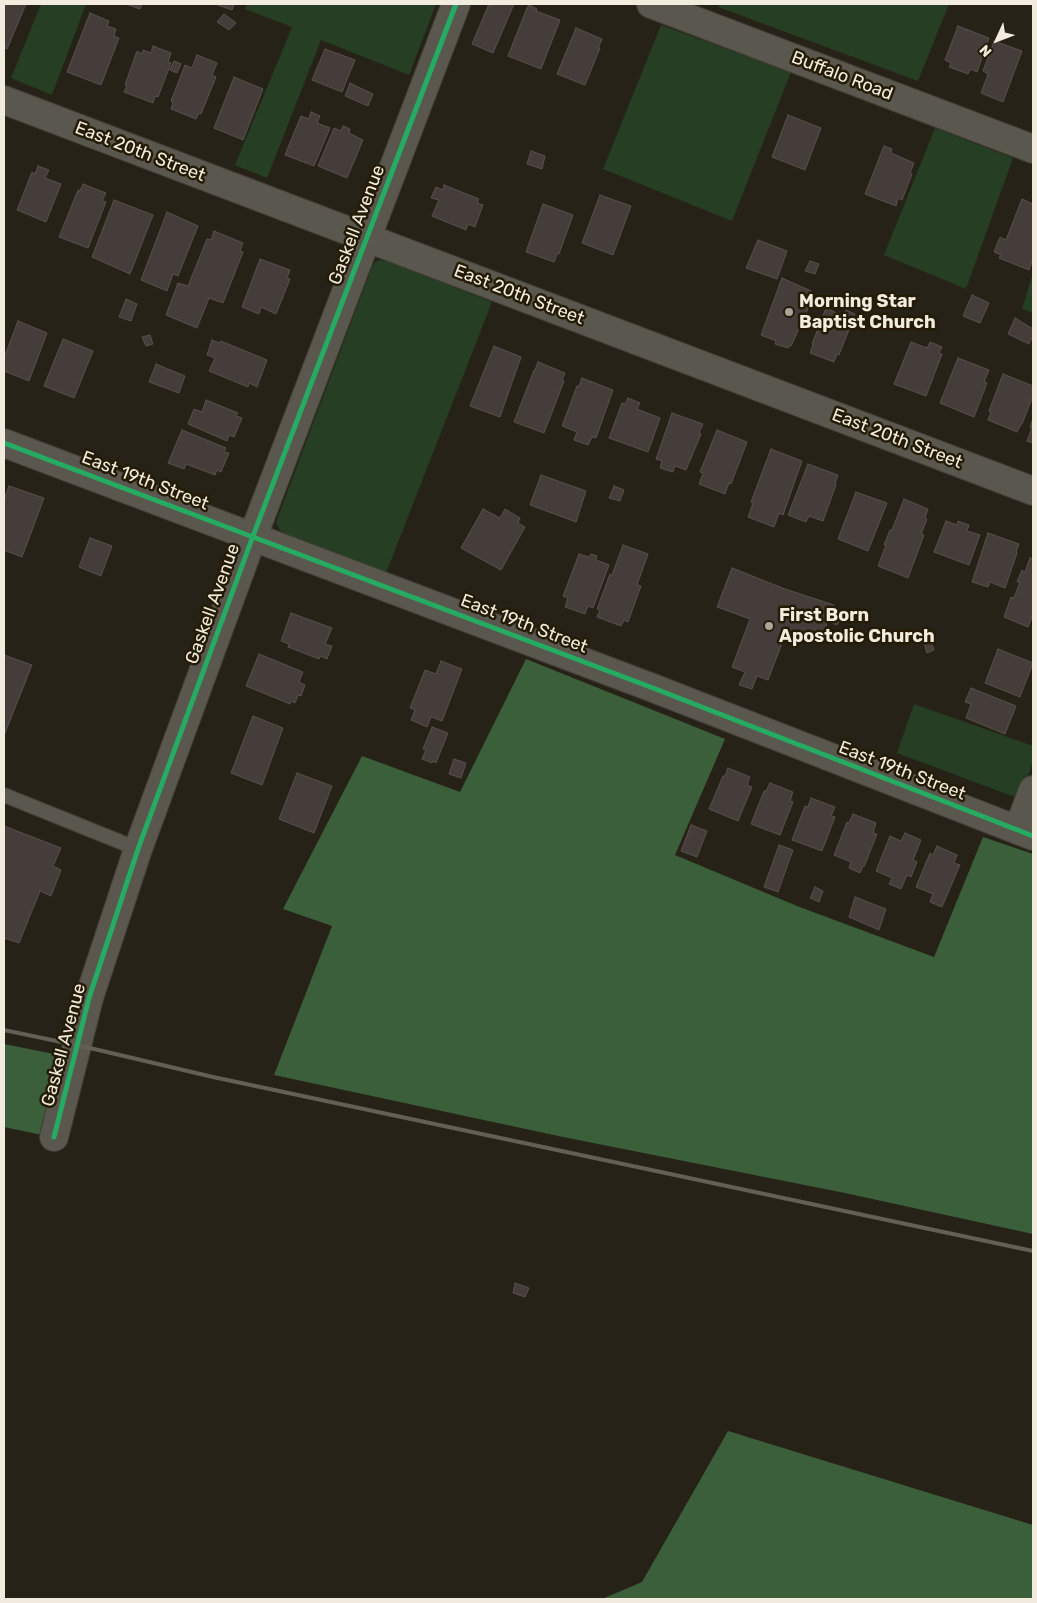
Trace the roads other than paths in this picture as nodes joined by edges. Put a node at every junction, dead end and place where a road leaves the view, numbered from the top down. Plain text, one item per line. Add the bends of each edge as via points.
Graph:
1 (456, 4) edge
2 (651, 4) edge
3 (4, 100) edge
4 (1033, 149) edge
5 (366, 238) junction
6 (4, 443) edge
7 (1033, 491) edge
8 (252, 536) junction
9 (1033, 790) edge
10 (4, 795) edge
11 (1026, 833) edge
12 (138, 849) junction
13 (54, 1138) dead end

1 - 5 street, Gaskell Avenue
2 - 4 street, Buffalo Road
3 - 5 street, East 20th Street
5 - 7 street, East 20th Street
5 - 8 street, Gaskell Avenue
6 - 8 street, East 19th Street
8 - 11 street, East 19th Street
8 - 12 street, Gaskell Avenue
9 - 11 street
10 - 12 lane
12 - 13 street, Gaskell Avenue via 89,998

